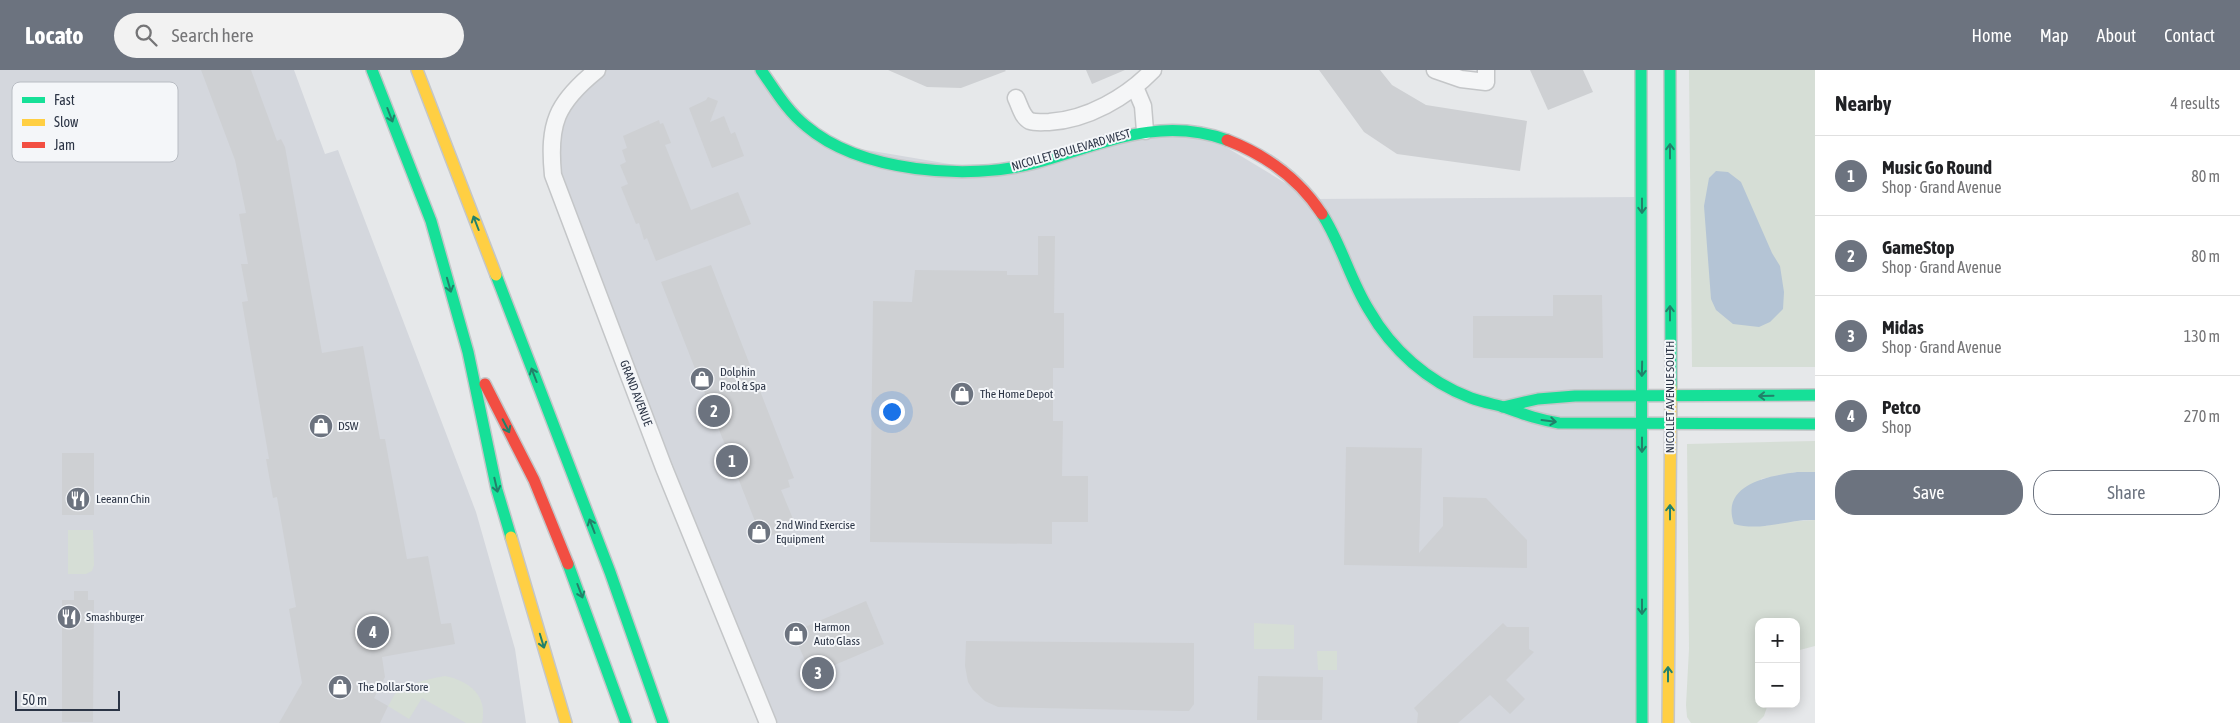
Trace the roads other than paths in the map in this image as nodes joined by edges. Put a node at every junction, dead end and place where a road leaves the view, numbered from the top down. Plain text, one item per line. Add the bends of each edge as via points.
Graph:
1 (372, 70) edge
2 (417, 70) edge
3 (597, 70) edge
4 (761, 70) edge
5 (1153, 70) edge
6 (1435, 70) edge
7 (1486, 70) edge
8 (1642, 70) edge
9 (1670, 70) edge
10 (1135, 87) junction
11 (1016, 98) dead end
12 (1145, 131) junction
13 (468, 352) junction
14 (1815, 395) edge
15 (1642, 396) junction
16 (1670, 397) junction
17 (1503, 407) junction
18 (1642, 424) junction
19 (1670, 424) junction
20 (1815, 424) edge
21 (610, 572) junction
22 (670, 705) dead end
23 (566, 723) edge
24 (626, 723) edge
25 (664, 723) edge
26 (768, 723) edge
27 (1642, 723) edge
28 (1668, 723) edge

1 -> 13 main road via 431,221
21 -> 2 main road
3 - 26 street, GRAND AVENUE via 574,89 556,117 550,146 553,175 664,468
4 - 12 main road, NICOLLET BOULEVARD WEST via 788,110 811,130 859,158 898,167 926,170 1013,169 1116,136
5 - 10 street
6 - 7 street via 1461,79 1486,82
8 -> 15 main road
16 -> 9 main road, NICOLLET AVENUE SOUTH
10 - 11 street via 1080,117 1051,122 1030,121
10 - 12 street via 1143,106
12 - 17 main road, NICOLLET BOULEVARD WEST via 1186,130 1222,139 1240,145 1279,168 1301,187 1324,215 1365,304 1399,351 1437,382 1470,398
13 -> 23 main road via 497,490
13 -> 24 main road via 538,489 591,620
14 -> 16 main road, NICOLLET BOULEVARD WEST
15 - 16 main road, NICOLLET BOULEVARD WEST
15 - 17 main road, NICOLLET BOULEVARD WEST via 1554,396
15 - 18 main road
16 - 19 main road, NICOLLET AVENUE SOUTH
17 -> 18 main road, NICOLLET BOULEVARD WEST via 1522,416 1553,422
18 - 19 main road, NICOLLET BOULEVARD WEST
18 -> 27 main road
19 - 20 main road, NICOLLET BOULEVARD WEST
28 -> 19 main road, NICOLLET AVENUE SOUTH
21 - 22 main road
21 - 25 main road

